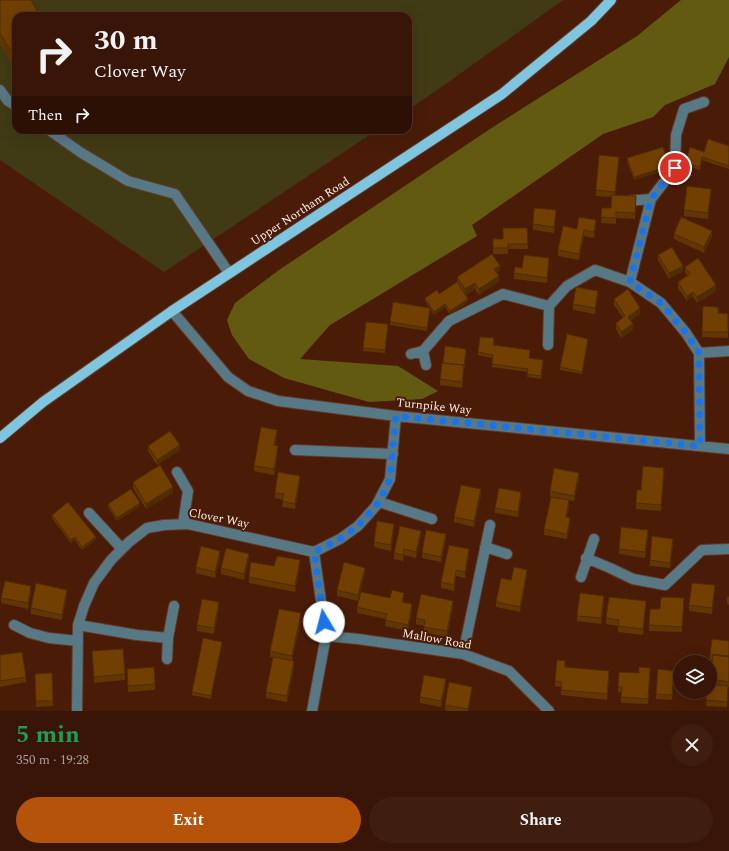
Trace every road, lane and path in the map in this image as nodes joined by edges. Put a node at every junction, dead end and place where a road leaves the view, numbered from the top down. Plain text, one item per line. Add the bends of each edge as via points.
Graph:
1 (611, 0) edge
2 (0, 90) edge
3 (704, 102) dead end
4 (12, 104) edge
5 (55, 134) edge
6 (651, 199) junction
7 (627, 201) edge
8 (229, 273) junction
9 (630, 282) junction
10 (549, 306) junction
11 (172, 311) junction
12 (548, 345) dead end
13 (423, 351) junction
14 (729, 351) edge
15 (699, 353) junction
16 (411, 354) dead end
17 (426, 365) dead end
18 (396, 416) junction
19 (0, 438) edge
20 (700, 446) junction
21 (729, 449) edge
22 (295, 450) dead end
23 (393, 454) junction
24 (177, 472) dead end
25 (379, 502) junction
26 (89, 513) dead end
27 (432, 518) dead end
28 (183, 524) junction
29 (490, 525) dead end
30 (594, 539) dead end
31 (485, 547) junction
32 (122, 549) junction
33 (729, 549) edge
34 (314, 552) junction
35 (508, 554) dead end
36 (586, 558) junction
37 (580, 577) dead end
38 (174, 606) dead end
39 (14, 625) dead end
40 (78, 625) junction
41 (326, 636) junction
42 (168, 638) junction
43 (78, 641) junction
44 (463, 654) junction
45 (167, 658) dead end
46 (77, 711) edge
47 (312, 711) edge
48 (549, 711) edge

1 - 8 main road, Upper Northam Road via 591,20 502,94
2 - 4 street
3 - 6 street via 684,108 676,135 675,168
5 - 8 street via 128,181 175,194
6 - 7 street
6 - 9 street
8 - 11 main road, Upper Northam Road
9 - 10 street via 595,270 567,286
9 - 15 street via 661,303
10 - 12 street
10 - 13 street via 503,294 449,322
11 - 18 street, Turnpike Way via 228,377 248,391 278,401
11 - 19 main road, Upper Northam Road via 43,402
13 - 16 street
13 - 17 street
14 - 15 street
15 - 20 street
18 - 20 street, Turnpike Way
18 - 23 street
20 - 21 street, Turnpike Way
22 - 23 street
23 - 25 street via 390,479
24 - 28 street via 188,491
25 - 27 street
25 - 34 street via 358,526 340,539
26 - 32 street
28 - 32 street, Clover Way via 147,528
28 - 34 street, Clover Way
29 - 31 street
30 - 36 street
31 - 35 street
31 - 44 street
32 - 40 street, Clover Way via 94,583
33 - 36 street via 702,550 665,585 633,579
34 - 41 street
36 - 37 street
38 - 42 street
39 - 43 street via 49,638
40 - 42 street
40 - 43 street, Clover Way
41 - 44 street, Mallow Road
41 - 47 street
42 - 45 street
43 - 46 street, Clover Way
44 - 48 street, Mallow Road via 509,671

